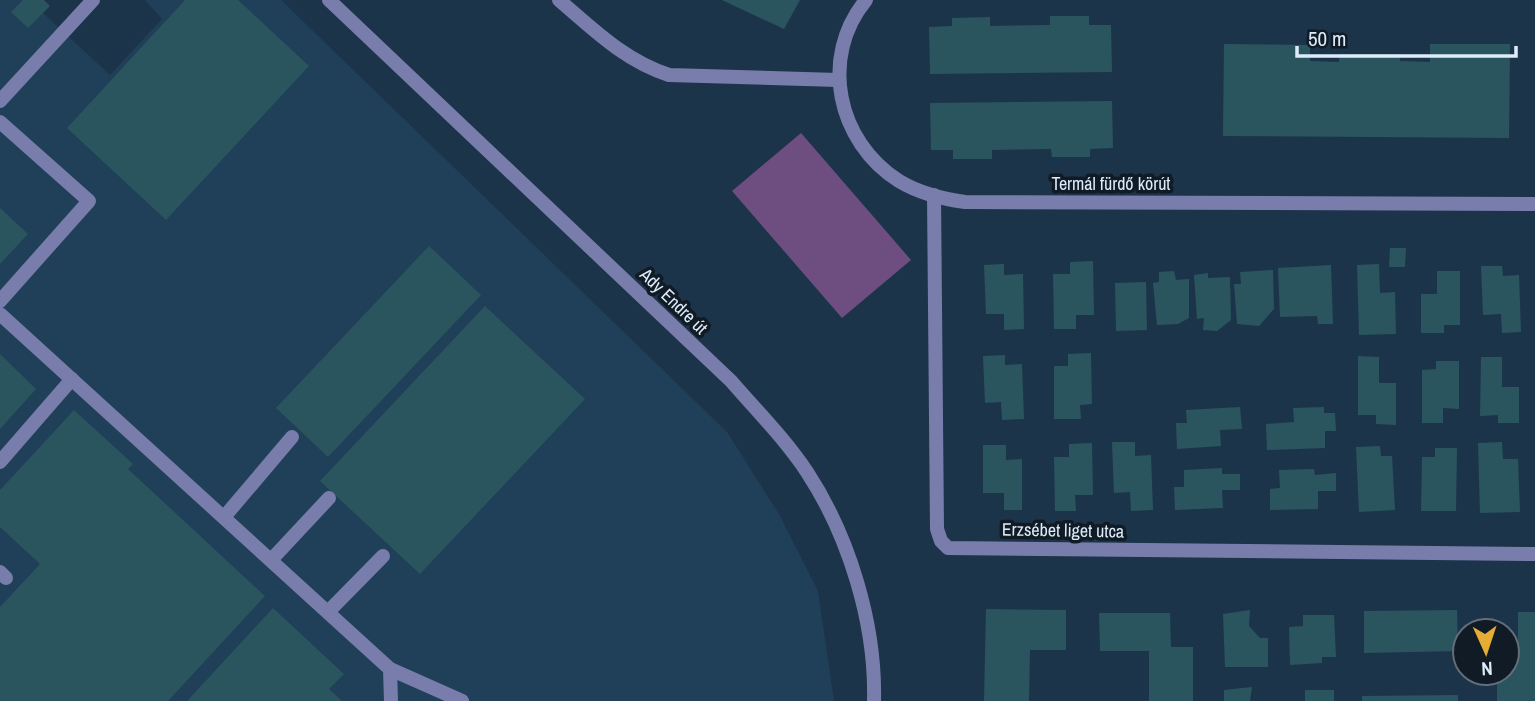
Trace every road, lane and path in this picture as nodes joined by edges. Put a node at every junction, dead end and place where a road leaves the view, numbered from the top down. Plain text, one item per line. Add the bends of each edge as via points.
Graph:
1 (93, 0) edge
2 (329, 0) edge
3 (559, 0) edge
4 (866, 0) edge
5 (838, 80) junction
6 (0, 101) edge
7 (0, 122) edge
8 (934, 195) junction
9 (1535, 204) edge
10 (0, 301) edge
11 (0, 314) edge
12 (72, 379) junction
13 (292, 437) dead end
14 (0, 462) edge
15 (329, 498) dead end
16 (225, 516) junction
17 (1535, 554) edge
18 (383, 556) dead end
19 (272, 559) junction
20 (328, 612) junction
21 (390, 669) junction
22 (391, 701) edge
23 (462, 701) edge
24 (874, 701) edge

1 - 6 street
2 - 24 street, Ady Endre út via 731,382 783,439 808,474 843,546 864,610
3 - 5 street via 625,56 669,75
4 - 5 street, Termál fürdő körút via 845,33
5 - 8 street, Termál fürdő körút via 844,114 868,153 899,181
7 - 10 street via 89,201
8 - 9 street, Termál fürdő körút via 965,202
8 - 17 street, Erzsébet liget utca via 937,529 947,548
11 - 12 street
12 - 14 street
12 - 16 street
13 - 16 street
15 - 19 street
16 - 19 street
18 - 20 street
19 - 20 street
20 - 21 street
21 - 22 street
21 - 23 street

